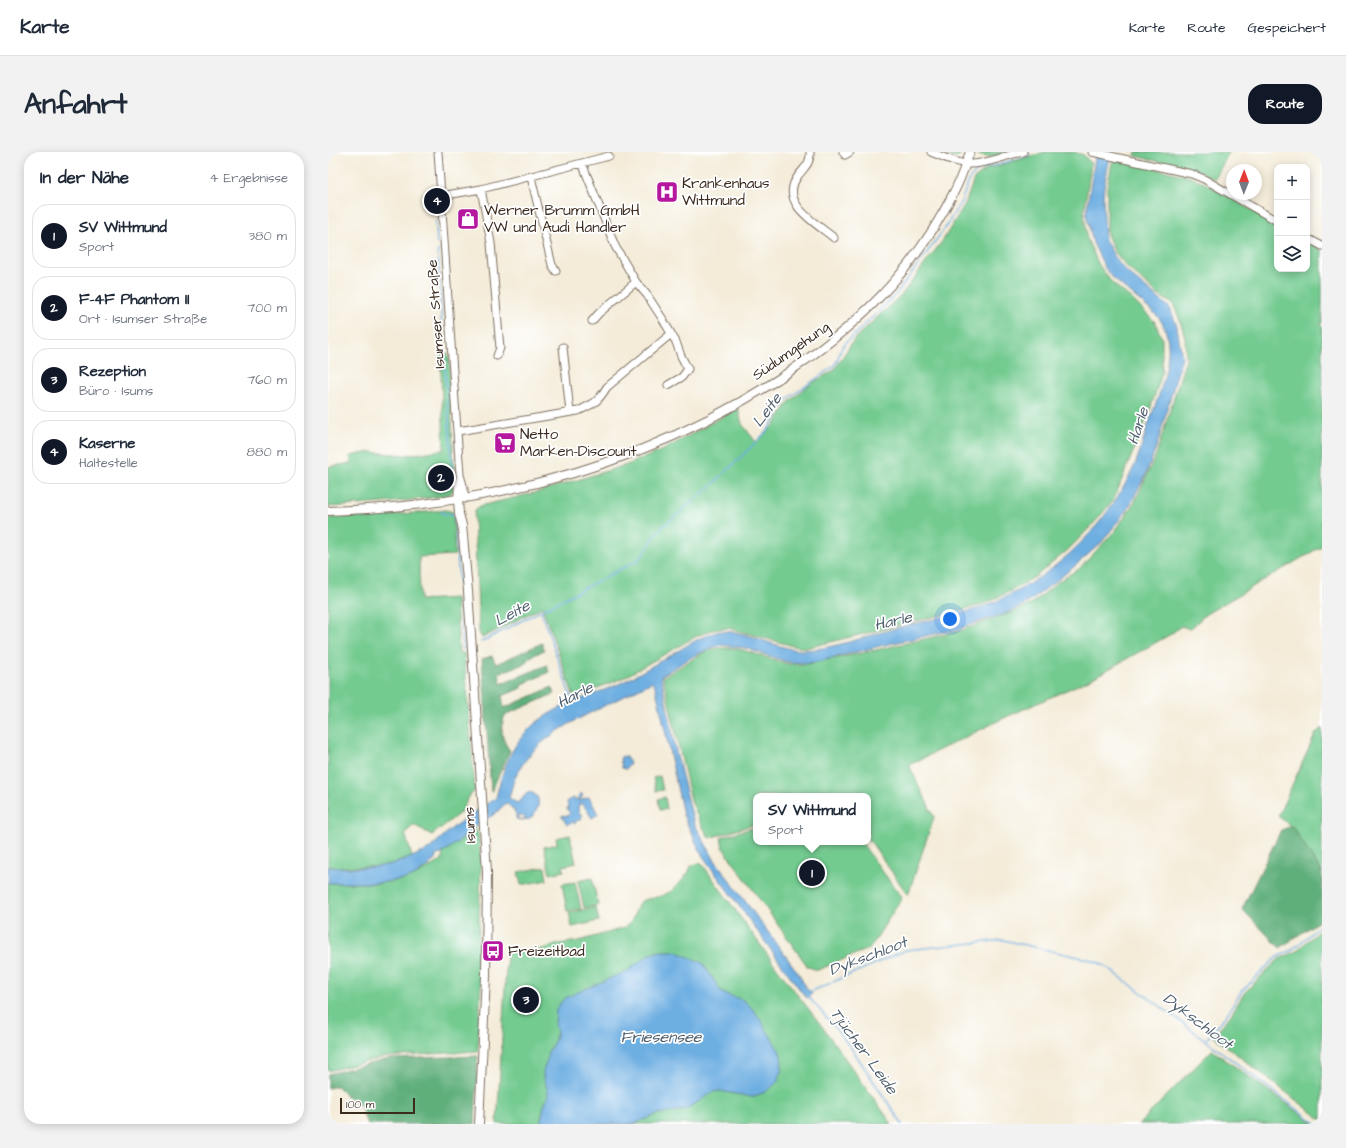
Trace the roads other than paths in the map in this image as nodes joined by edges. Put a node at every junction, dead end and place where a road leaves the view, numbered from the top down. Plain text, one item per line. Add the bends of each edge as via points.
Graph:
1 (438, 152) edge
2 (810, 152) edge
3 (843, 152) edge
4 (850, 152) edge
5 (931, 152) edge
6 (970, 152) edge
7 (1023, 152) edge
8 (1092, 152) edge
9 (609, 156) dead end
10 (582, 163) junction
11 (966, 163) junction
12 (531, 177) junction
13 (482, 189) junction
14 (441, 196) junction
15 (1274, 219) edge
16 (834, 238) dead end
17 (1310, 240) edge
18 (1322, 246) edge
19 (556, 271) dead end
20 (636, 282) junction
21 (592, 321) dead end
22 (671, 334) junction
23 (563, 347) dead end
24 (497, 356) dead end
25 (668, 385) dead end
26 (570, 412) junction
27 (458, 431) junction
28 (461, 499) junction
29 (328, 510) edge
30 (480, 1124) edge

1 - 14 street, Isumser Straße
2 - 16 street via 809,162 793,185 793,196 798,209
3 - 4 street via 845,155
5 - 11 street
6 - 11 main road, Südumgehung
7 - 11 street
8 - 15 street via 1192,174
9 - 10 street
10 - 12 street
10 - 20 street via 615,246
11 - 28 main road, Südumgehung via 954,192 932,232 895,282 862,316 819,351 715,416 621,458 551,480
12 - 13 street
12 - 19 street via 552,265
13 - 14 street
13 - 24 street via 491,243 500,348
14 - 27 street, Isumser Straße
17 - 18 street
20 - 21 street
20 - 22 street via 653,303
22 - 25 street via 688,369 682,377
22 - 26 street via 607,387 600,399 578,411
23 - 26 street
26 - 27 street
27 - 28 street, Isumser Straße via 458,486
28 - 29 main road via 390,507
28 - 30 main road, Isums via 487,889

